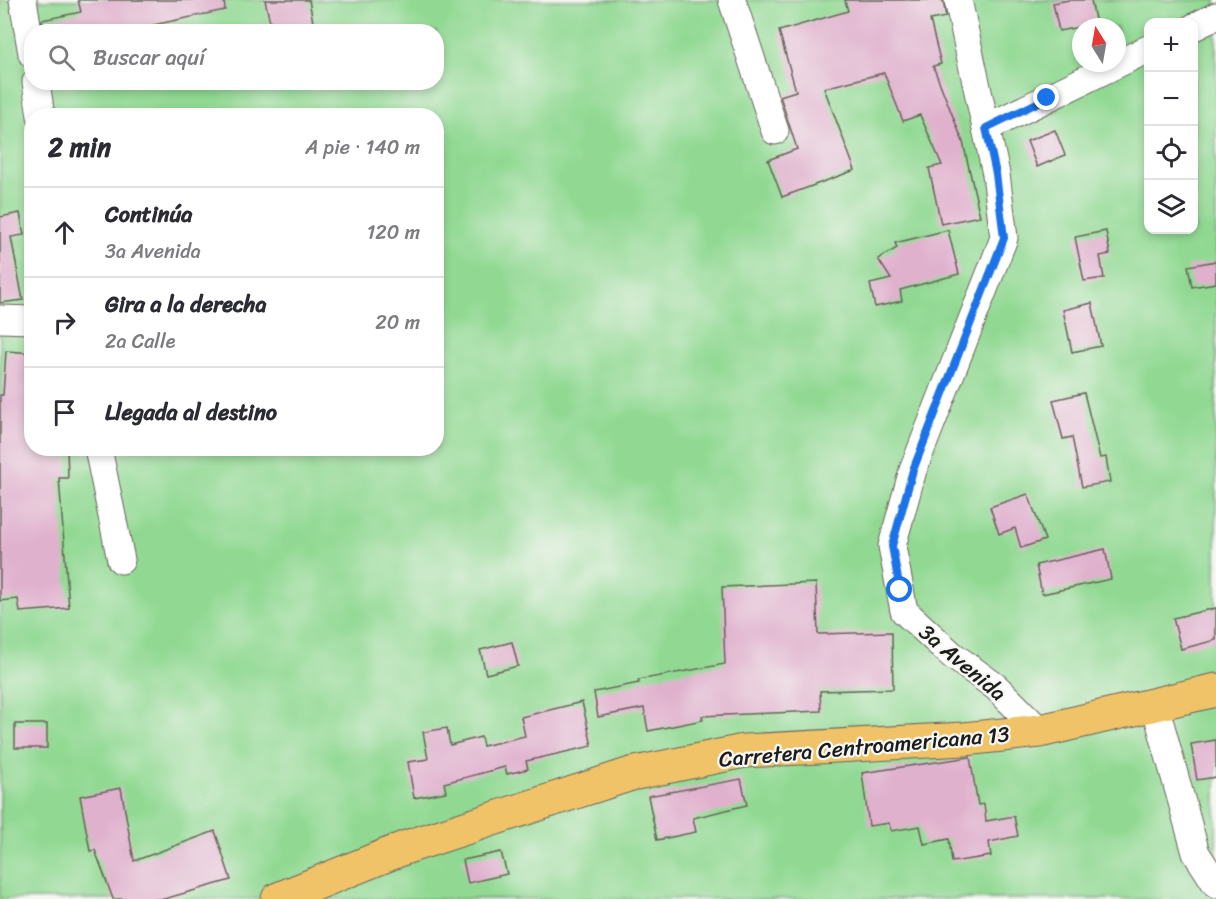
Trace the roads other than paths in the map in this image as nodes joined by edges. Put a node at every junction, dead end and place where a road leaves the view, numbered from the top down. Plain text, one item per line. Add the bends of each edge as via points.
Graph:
1 (23, 0) edge
2 (732, 0) edge
3 (958, 0) edge
4 (1216, 16) edge
5 (27, 24) edge
6 (1198, 25) edge
7 (1144, 51) edge
8 (37, 90) edge
9 (40, 108) edge
10 (986, 128) junction
11 (775, 131) dead end
12 (0, 319) edge
13 (24, 320) edge
14 (100, 456) edge
15 (121, 560) dead end
16 (1216, 690) edge
17 (1155, 705) junction
18 (1040, 731) junction
19 (1216, 884) edge
20 (278, 899) edge

1 - 5 street
2 - 11 street
3 - 10 street, 3a Avenida
4 - 6 street
7 - 10 street
8 - 9 street
10 - 18 street, 3a Avenida via 1004,238 913,470 892,546 904,611 952,655 996,687
12 - 13 street
14 - 15 street
16 - 17 highway, Carretera Centroamericana 13
17 - 18 highway, Carretera Centroamericana 13
17 - 19 street via 1196,853
18 - 20 highway, Carretera Centroamericana 13 via 964,740 744,751 631,774 405,848

